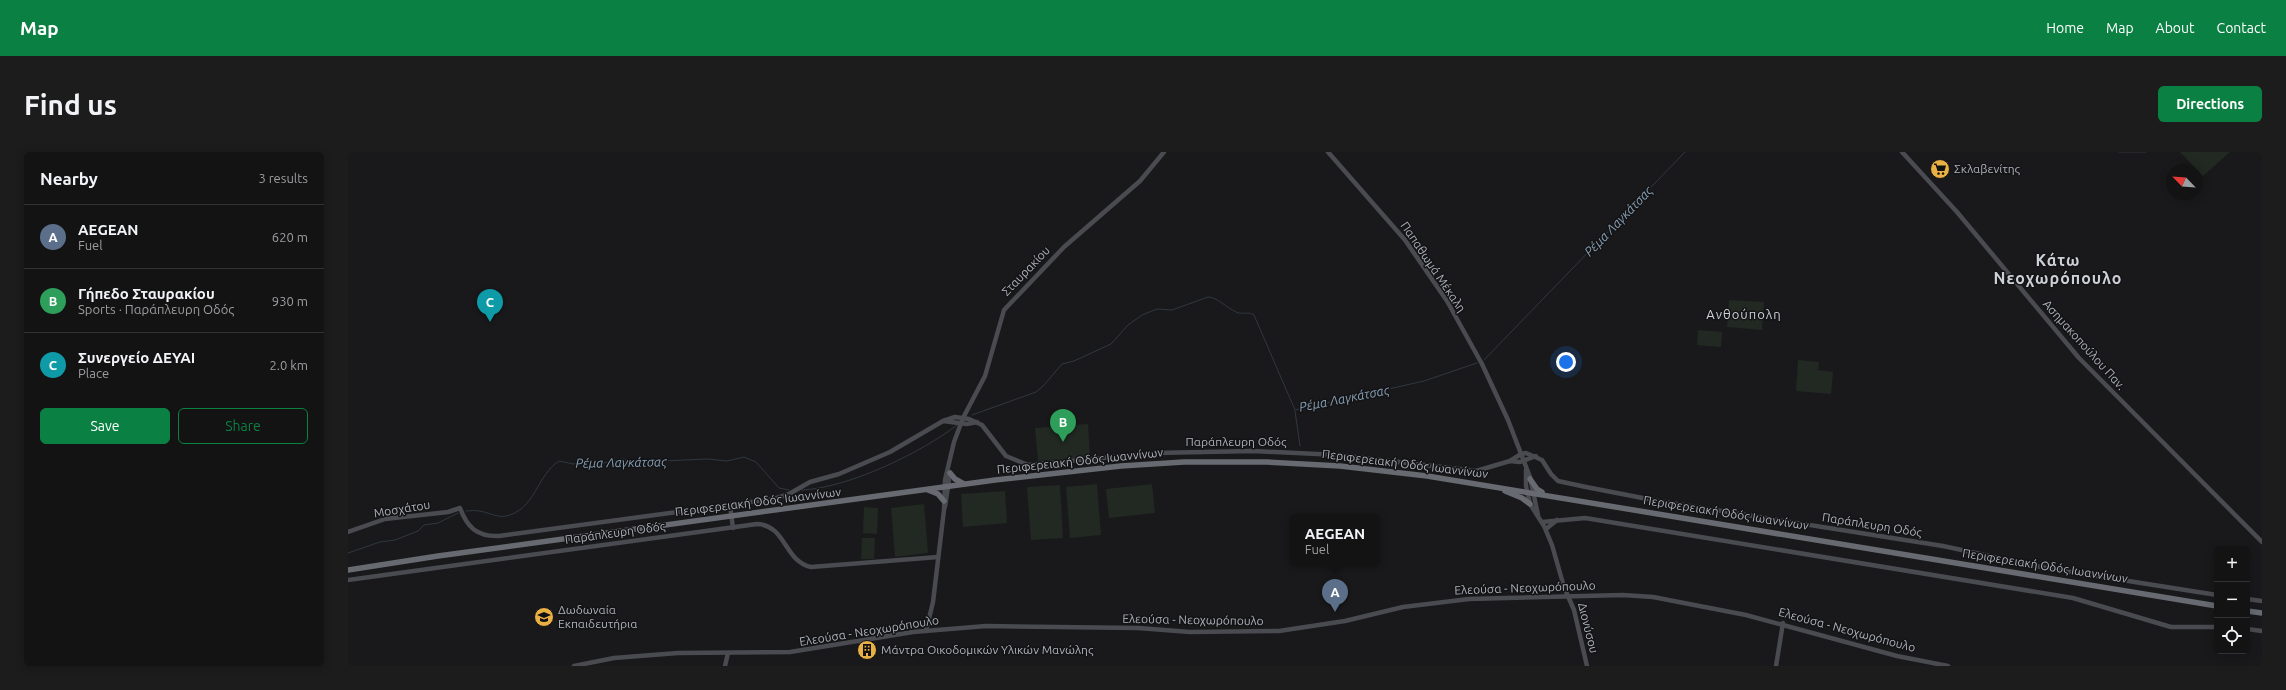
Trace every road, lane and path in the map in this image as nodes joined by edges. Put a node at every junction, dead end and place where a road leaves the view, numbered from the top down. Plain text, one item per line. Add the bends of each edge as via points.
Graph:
1 (1164, 152) edge
2 (1328, 152) edge
3 (1902, 152) edge
4 (964, 418) junction
5 (943, 421) junction
6 (977, 422) junction
7 (961, 423) junction
8 (1521, 454) junction
9 (1536, 456) junction
10 (1510, 461) junction
11 (1524, 461) junction
12 (950, 463) junction
13 (1526, 470) junction
14 (950, 473) junction
15 (1530, 479) junction
16 (965, 484) junction
17 (947, 487) junction
18 (1497, 487) junction
19 (927, 490) junction
20 (1530, 492) junction
21 (1550, 496) junction
22 (944, 501) junction
23 (1530, 504) junction
24 (730, 505) junction
25 (460, 508) joint
26 (944, 510) junction
27 (1538, 515) junction
28 (1559, 520) junction
29 (1542, 522) junction
30 (733, 528) junction
31 (1546, 529) junction
32 (348, 532) edge
33 (2261, 539) edge
34 (938, 557) junction
35 (348, 570) edge
36 (348, 580) edge
37 (2214, 595) edge
38 (1568, 596) junction
39 (2250, 599) edge
40 (2262, 601) edge
41 (2214, 606) edge
42 (2250, 611) edge
43 (2262, 613) edge
44 (1783, 623) junction
45 (2214, 627) edge
46 (2250, 629) edge
47 (926, 631) junction
48 (2262, 631) edge
49 (728, 653) junction
50 (574, 666) edge
51 (726, 666) edge
52 (1587, 666) edge
53 (1776, 666) edge
54 (1948, 666) edge

1 - 4 street, Σταυρακίου via 1140,181 1064,247 1007,306 985,376
2 - 8 street, Παπαθωμά Μέκαλη via 1396,229 1447,301 1492,385
3 - 33 street, Ασημακοπούλου Παν. via 1957,212 2079,358
4 - 5 street, Παράπλευρη Οδός
4 - 6 street, Παράπλευρη Οδός
4 - 7 street, Σταυρακίου
5 - 7 street
5 - 24 street, Παράπλευρη Οδός via 898,448 839,474 810,482 784,496
6 - 7 street
6 - 10 street, Παράπλευρη Οδός via 986,429 1006,456 1028,465 1142,454 1222,451 1338,455 1472,471 1484,470
7 - 12 street, Σταυρακίου
8 - 9 street
8 - 10 street, Παράπλευρη Οδός
8 - 11 street, Παπαθωμά Μέκαλη
9 - 11 street, Παράπλευρη Οδός
9 - 37 street, Παράπλευρη Οδός via 1558,480 1586,487 1943,546 2046,568
10 - 11 street, Παράπλευρη Οδός
11 - 13 street, Παπαθωμά Μέκαλη
12 - 14 street
12 - 17 street
13 - 15 street
13 - 20 street
14 - 16 highway
14 - 17 street
15 - 20 street
15 - 21 highway via 1537,489
16 - 17 highway, Περιφερειακή Οδός Ιωαννίνων
16 - 18 highway, Περιφερειακή Οδός Ιωαννίνων via 1165,463 1236,461 1373,469
17 - 19 highway, Περιφερειακή Οδός Ιωαννίνων
17 - 22 street
17 - 26 street
18 - 20 highway, Περιφερειακή Οδός Ιωαννίνων
18 - 23 highway
19 - 22 highway via 938,494
19 - 35 highway, Περιφερειακή Οδός Ιωαννίνων
20 - 21 highway, Περιφερειακή Οδός Ιωαννίνων
20 - 23 street
20 - 27 street
21 - 41 highway, Περιφερειακή Οδός Ιωαννίνων
22 - 26 street
23 - 27 street
24 - 25 street, Παράπλευρη Οδός via 494,536 480,534 471,528
24 - 30 street
25 - 32 street, Μοσχάτου via 448,512 383,520
26 - 34 street
27 - 29 street, Διονύσου
28 - 29 street
28 - 31 street
28 - 45 street via 1585,518 2073,598 2171,627
29 - 31 street, Διονύσου
30 - 34 street, Παράπλευρη Οδός via 757,524 772,528 797,561 811,567
30 - 36 street, Παράπλευρη Οδός
31 - 38 street, Διονύσου
34 - 47 street via 933,602
38 - 44 street, Ελεούσα - Νεοχωρόπουλο via 1644,596
38 - 47 street, Ελεούσα - Νεοχωρόπουλο via 1456,600 1403,607 1353,620 1271,632 1184,632 1024,625
38 - 52 street, Διονύσου via 1574,610
39 - 40 street
42 - 43 highway
44 - 53 street
44 - 54 street, Ελεούσα - Νεοχωρόπουλο via 1897,656
46 - 48 street
47 - 49 street, Ελεούσα - Νεοχωρόπουλο via 790,652
49 - 50 street, Ελεούσα - Νεοχωρόπουλο via 634,656
49 - 51 street

